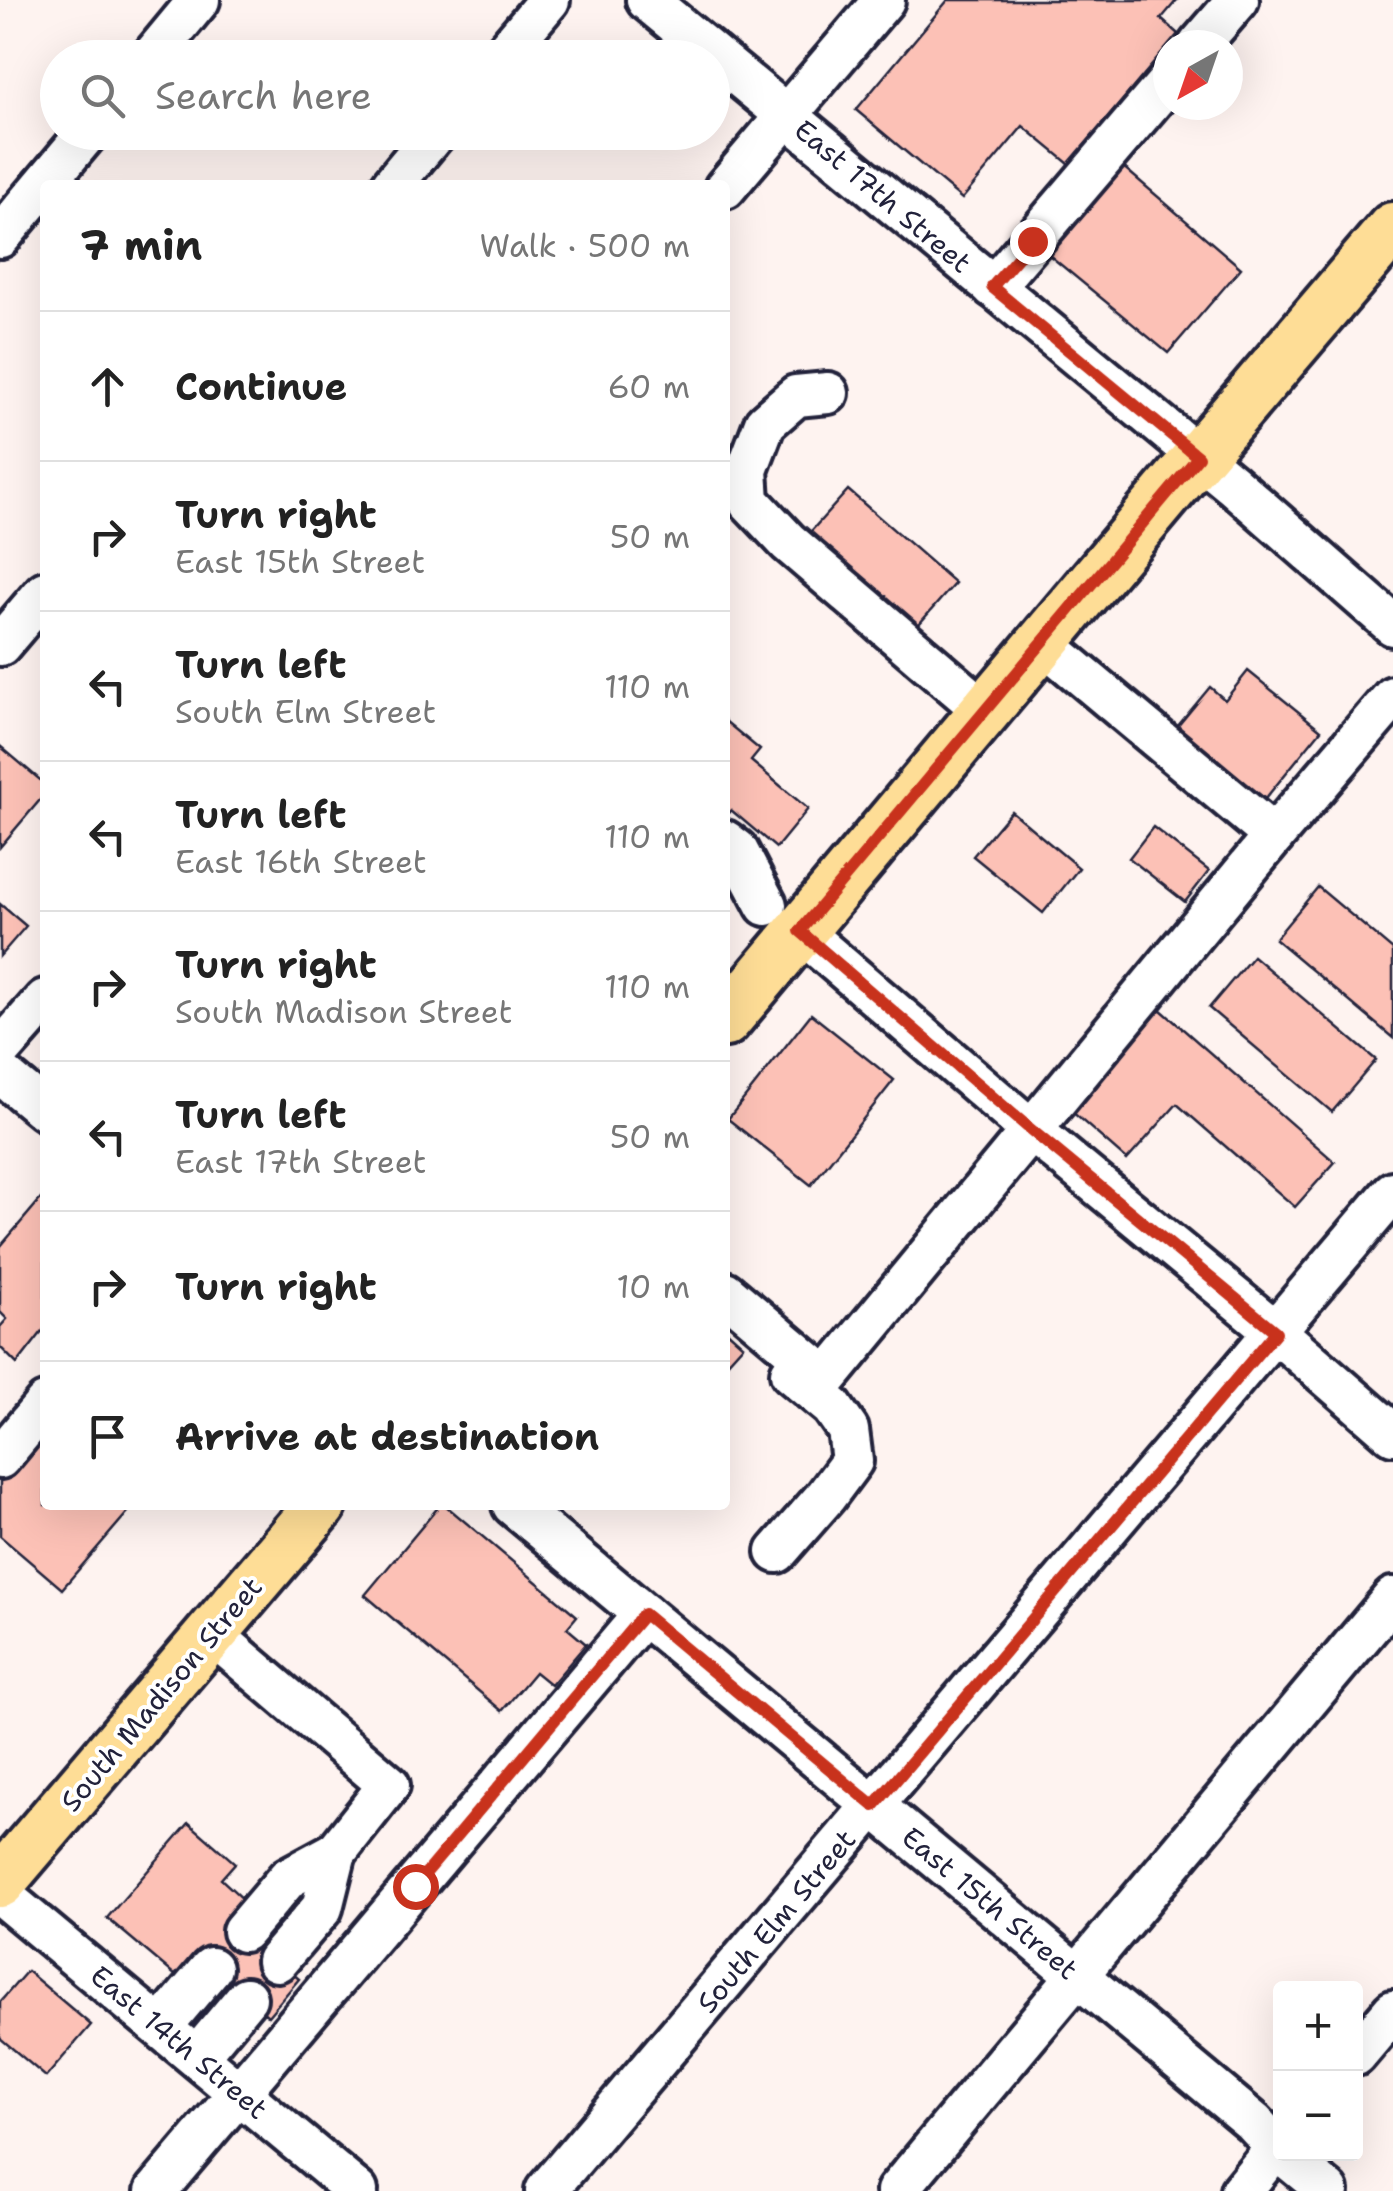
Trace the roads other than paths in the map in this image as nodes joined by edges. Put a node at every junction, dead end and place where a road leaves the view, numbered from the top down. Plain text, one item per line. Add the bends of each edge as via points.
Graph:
1 (199, 0) edge
2 (549, 0) edge
3 (648, 0) edge
4 (884, 0) edge
5 (1238, 0) edge
6 (1212, 30) edge
7 (166, 40) edge
8 (515, 40) edge
9 (696, 40) edge
10 (730, 69) edge
11 (1153, 99) edge
12 (786, 116) junction
13 (73, 150) edge
14 (421, 150) edge
15 (48, 180) edge
16 (396, 180) edge
17 (730, 182) edge
18 (40, 189) edge
19 (0, 237) edge
20 (1390, 238) edge
21 (992, 287) junction
22 (828, 393) dead end
23 (1198, 457) junction
24 (40, 598) edge
25 (1393, 625) edge
26 (1042, 643) junction
27 (0, 645) edge
28 (1393, 697) edge
29 (985, 711) junction
30 (1274, 836) junction
31 (730, 844) edge
32 (783, 918) junction
33 (40, 1006) edge
34 (730, 1011) edge
35 (0, 1051) edge
36 (0, 1072) edge
37 (40, 1106) edge
38 (1030, 1129) junction
39 (1393, 1192) edge
40 (730, 1296) edge
41 (730, 1322) edge
42 (1276, 1332) junction
43 (40, 1410) edge
44 (1393, 1434) edge
45 (0, 1458) edge
46 (317, 1510) edge
47 (519, 1510) edge
48 (778, 1552) dead end
49 (1393, 1598) edge
50 (644, 1614) junction
51 (212, 1634) junction
52 (874, 1806) junction
53 (336, 1852) junction
54 (0, 1882) edge
55 (0, 1894) edge
56 (243, 1931) dead end
57 (277, 1961) dead end
58 (212, 1968) dead end
59 (1076, 1975) junction
60 (246, 1998) dead end
61 (1393, 2011) edge
62 (161, 2027) junction
63 (1363, 2047) edge
64 (197, 2057) junction
65 (239, 2093) junction
66 (1273, 2142) edge
67 (1273, 2156) edge
68 (1294, 2161) edge
69 (156, 2191) edge
70 (357, 2191) edge
71 (546, 2191) edge
72 (897, 2191) edge
73 (1240, 2191) edge
74 (1328, 2191) edge

1 - 7 street
2 - 8 street
3 - 9 street, East 17th Street
4 - 12 street
5 - 6 street
10 - 12 street, East 17th Street
11 - 21 street
12 - 17 street
12 - 21 street, East 17th Street
13 - 15 street
14 - 16 street
18 - 19 street
20 - 23 main road
21 - 23 street, East 17th Street
22 - 29 street via 796,396 765,423 746,470 749,501
23 - 25 street, East 17th Street
23 - 26 main road
24 - 27 street
26 - 29 main road
26 - 30 street
28 - 30 street
29 - 32 main road
30 - 38 street
31 - 32 street
32 - 34 main road
32 - 38 street
33 - 35 street
36 - 37 street
38 - 40 street via 827,1378
38 - 42 street
39 - 42 street, South Elm Street
41 - 48 street via 832,1407 848,1430 852,1461
42 - 44 street
42 - 52 street, South Elm Street
43 - 45 street
46 - 51 main road, South Madison Street
47 - 50 street, East 15th Street
49 - 59 street
50 - 52 street, East 15th Street
50 - 65 street
51 - 53 street via 389,1785
51 - 54 main road, South Madison Street
52 - 59 street, East 15th Street
52 - 71 street, South Elm Street
53 - 56 street via 288,1878
53 - 57 street via 322,1908
55 - 62 street, East 14th Street
58 - 62 street
59 - 66 street, East 15th Street
59 - 72 street
60 - 64 street
61 - 63 street
62 - 64 street, East 14th Street
64 - 65 street, East 14th Street
65 - 69 street
65 - 70 street, East 14th Street
67 - 73 street
68 - 74 street, East 15th Street

